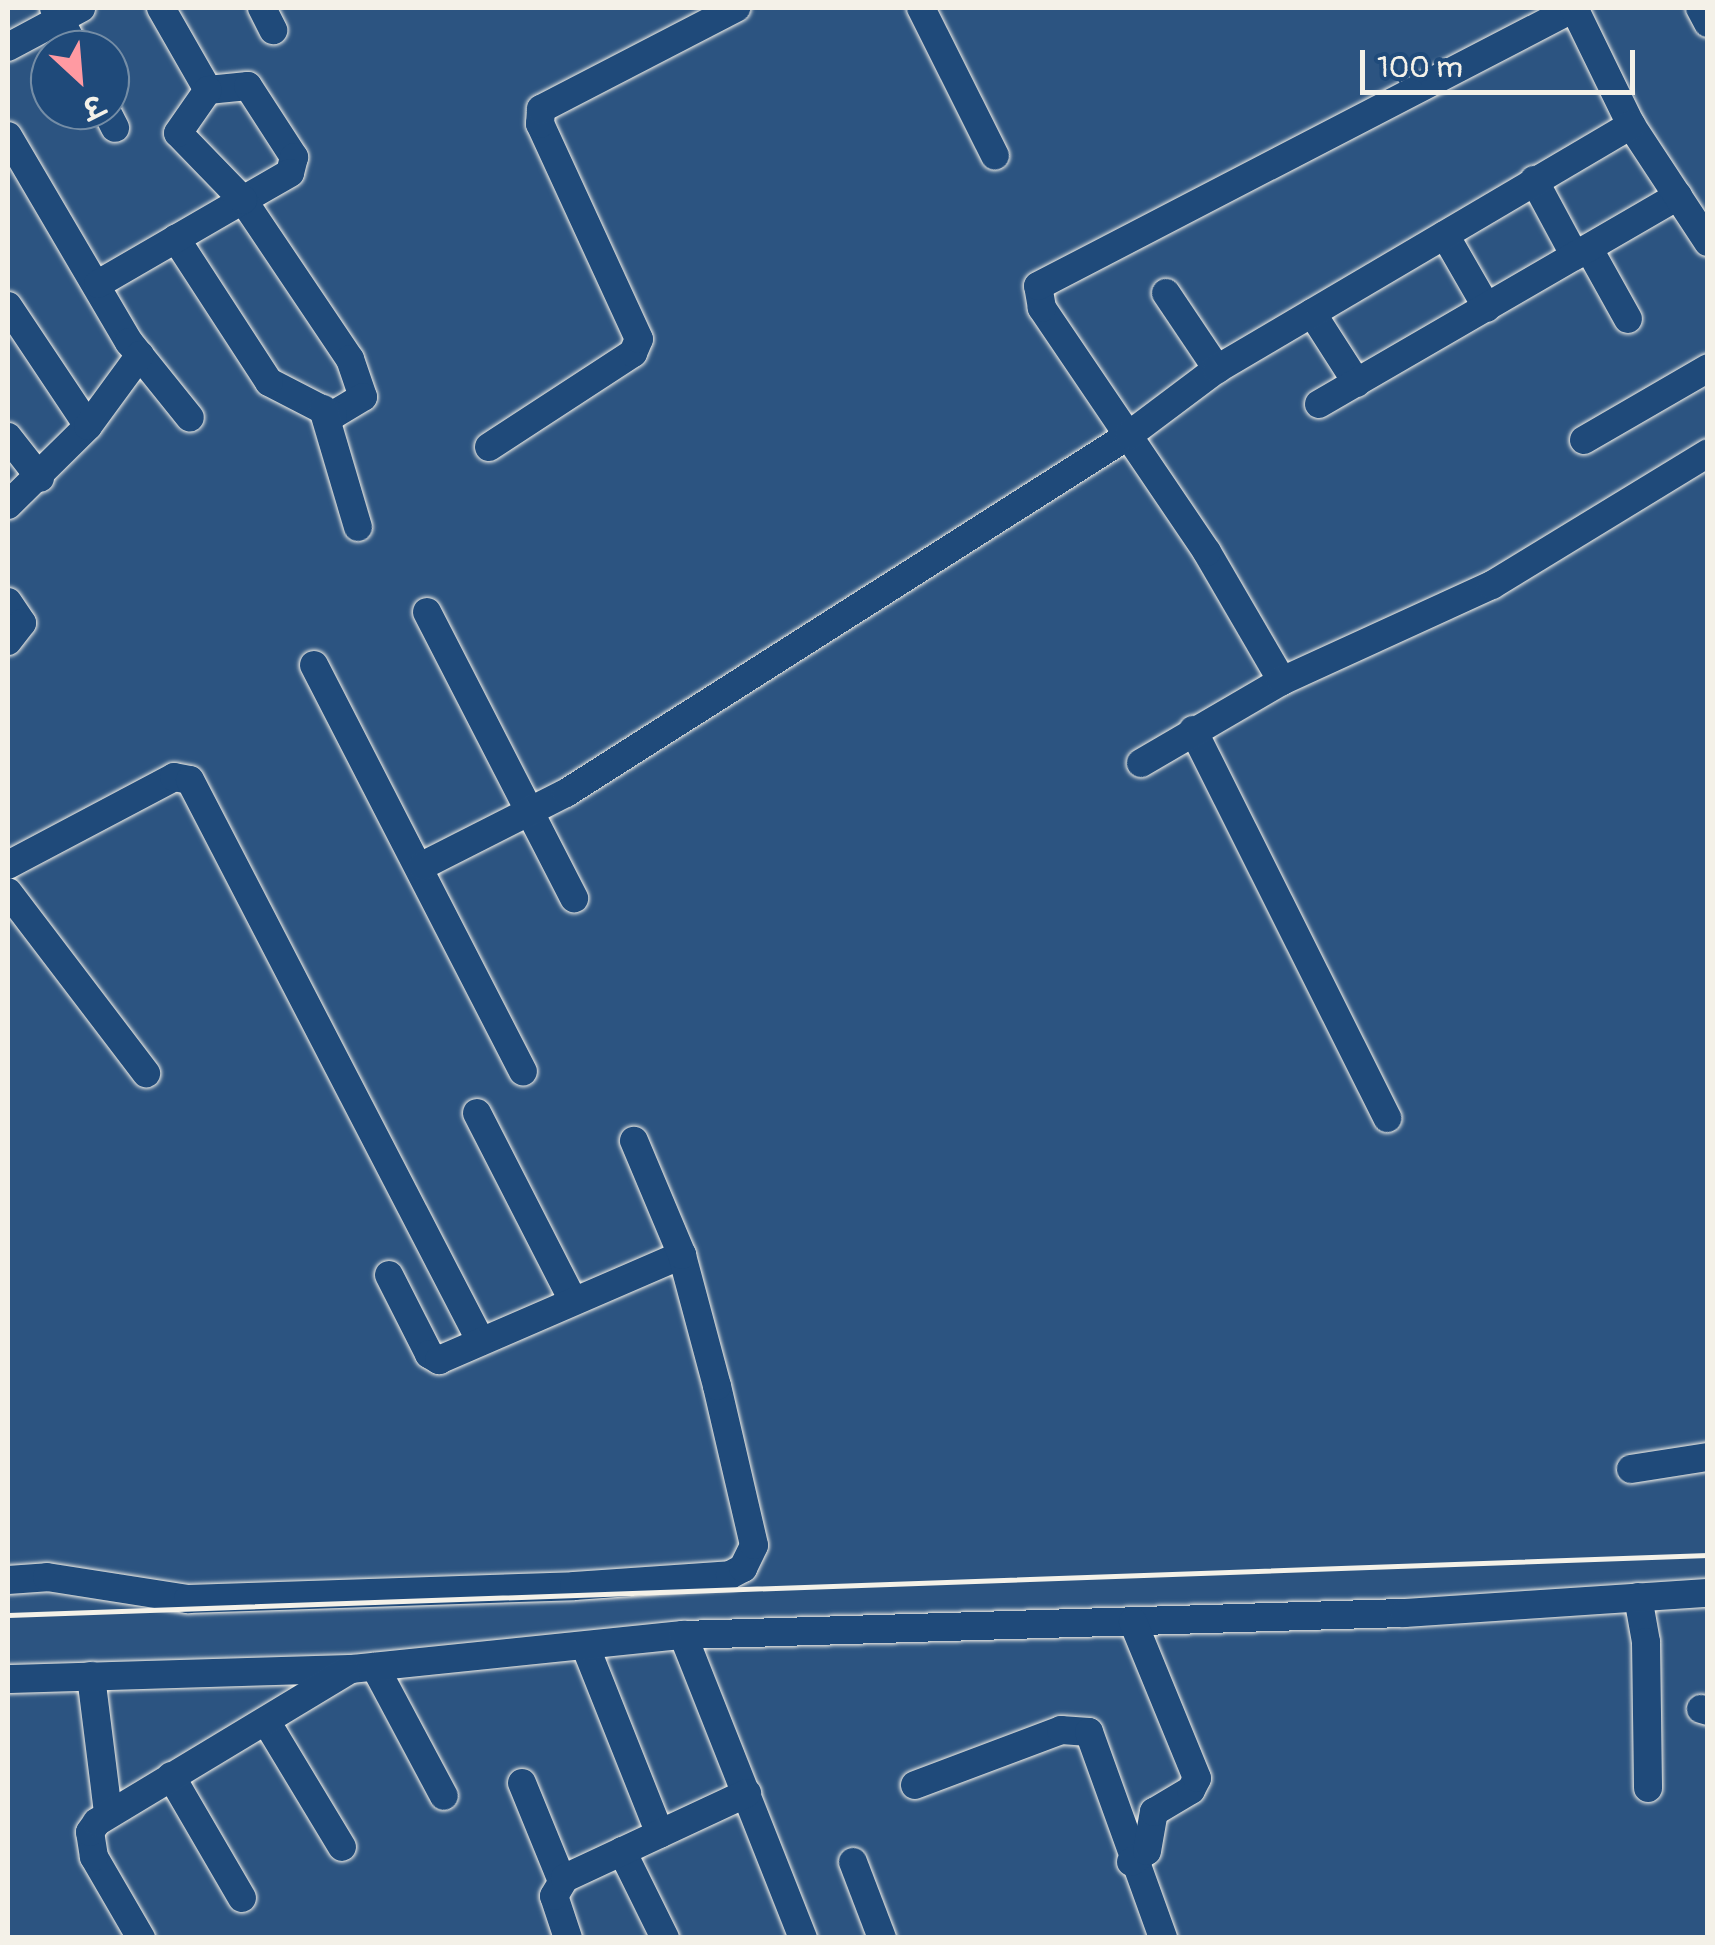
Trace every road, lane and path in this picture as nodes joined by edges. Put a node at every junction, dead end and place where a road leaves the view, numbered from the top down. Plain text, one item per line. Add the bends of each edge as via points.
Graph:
1 (161, 8) edge
2 (736, 8) edge
3 (921, 8) edge
4 (1700, 8) edge
5 (65, 11) edge
6 (1708, 23) edge
7 (8, 47) edge
8 (208, 90) junction
9 (1631, 125) junction
10 (8, 136) edge
11 (995, 156) dead end
12 (1534, 180) junction
13 (1678, 196) junction
14 (243, 200) junction
15 (1445, 235) junction
16 (176, 239) junction
17 (1707, 240) edge
18 (1582, 252) junction
19 (98, 284) junction
20 (1166, 293) dead end
21 (8, 306) edge
22 (1486, 308) junction
23 (1312, 314) junction
24 (1628, 319) dead end
25 (16, 337) edge
26 (140, 355) junction
27 (1708, 368) edge
28 (1217, 369) junction
29 (1356, 382) junction
30 (1318, 404) dead end
31 (322, 409) junction
32 (190, 418) dead end
33 (88, 426) junction
34 (1129, 435) junction
35 (8, 437) edge
36 (1584, 440) dead end
37 (489, 446) dead end
38 (1708, 453) edge
39 (40, 478) junction
40 (8, 504) edge
41 (358, 527) dead end
42 (8, 602) edge
43 (428, 612) dead end
44 (8, 641) edge
45 (314, 665) dead end
46 (1282, 681) junction
47 (1193, 730) junction
48 (1141, 763) dead end
49 (528, 812) junction
50 (8, 866) edge
51 (422, 866) junction
52 (574, 898) dead end
53 (12, 907) edge
54 (523, 1071) dead end
55 (146, 1073) dead end
56 (477, 1113) dead end
57 (1387, 1118) dead end
58 (634, 1141) dead end
59 (682, 1255) junction
60 (389, 1275) dead end
61 (573, 1301) junction
62 (480, 1340) junction
63 (1708, 1456) edge
64 (1631, 1469) dead end
65 (8, 1580) edge
66 (1708, 1593) edge
67 (1638, 1597) junction
68 (1132, 1622) junction
69 (683, 1635) junction
70 (586, 1648) junction
71 (363, 1668) junction
72 (8, 1671) edge
73 (91, 1676) junction
74 (8, 1679) edge
75 (266, 1721) junction
76 (171, 1776) junction
77 (522, 1783) dead end
78 (915, 1785) dead end
79 (1648, 1788) dead end
80 (746, 1794) junction
81 (444, 1796) dead end
82 (108, 1813) junction
83 (660, 1834) junction
84 (342, 1847) dead end
85 (622, 1851) junction
86 (854, 1862) dead end
87 (1130, 1862) junction
88 (562, 1881) junction
89 (242, 1898) dead end
90 (141, 1938) edge
91 (568, 1938) edge
92 (665, 1938) edge
93 (802, 1938) edge
94 (882, 1938) edge
95 (1162, 1938) edge

1 - 8 street
2 - 37 street via 540,109 540,124 639,338 633,352
3 - 11 street
4 - 6 street
5 - 7 street
8 - 14 street via 178,133
8 - 14 street via 248,86 294,157 290,172
9 - 12 street
9 - 13 street
9 - 34 street via 1574,8 1046,278 1038,286 1042,308
10 - 19 street
12 - 15 street
12 - 18 street
13 - 17 street
13 - 18 street
14 - 16 street
14 - 31 street via 364,388 354,406 334,414
15 - 22 street
15 - 23 street
16 - 19 street
16 - 31 street via 252,362 280,390
18 - 22 street
18 - 24 street
19 - 26 street
20 - 28 street
21 - 25 street
22 - 29 street
23 - 28 street
23 - 29 street
25 - 33 street
26 - 32 street
26 - 33 street
27 - 36 street
28 - 34 street
29 - 30 street
31 - 41 street
33 - 39 street
34 - 46 street
34 - 49 street
35 - 39 street
38 - 46 street via 1492,585
39 - 40 street
42 - 44 street via 22,623
43 - 49 street
45 - 51 street
46 - 47 street
47 - 48 street
47 - 57 street
49 - 51 street
49 - 52 street
50 - 62 street via 174,777 190,780
51 - 54 street
53 - 55 street
56 - 61 street
58 - 59 street
59 - 61 street
59 - 65 street via 754,1544 751,1561 730,1575 188,1598 47,1577
60 - 62 street via 434,1359
61 - 62 street
63 - 64 street
66 - 67 street
67 - 68 street
67 - 79 street via 1646,1642
68 - 69 street
68 - 87 street via 1197,1778 1191,1790 1154,1812 1146,1851
69 - 70 street
69 - 80 street
70 - 71 street
70 - 83 street
71 - 73 street
71 - 75 street
71 - 81 street
72 - 74 street
73 - 74 street
73 - 82 street
75 - 76 street
75 - 84 street
76 - 82 street
76 - 89 street
77 - 88 street
78 - 87 street via 1061,1730 1088,1732
80 - 83 street
80 - 93 street
82 - 90 street via 90,1832 90,1843
83 - 85 street
85 - 88 street
85 - 92 street
86 - 94 street
87 - 95 street
88 - 91 street via 554,1908

